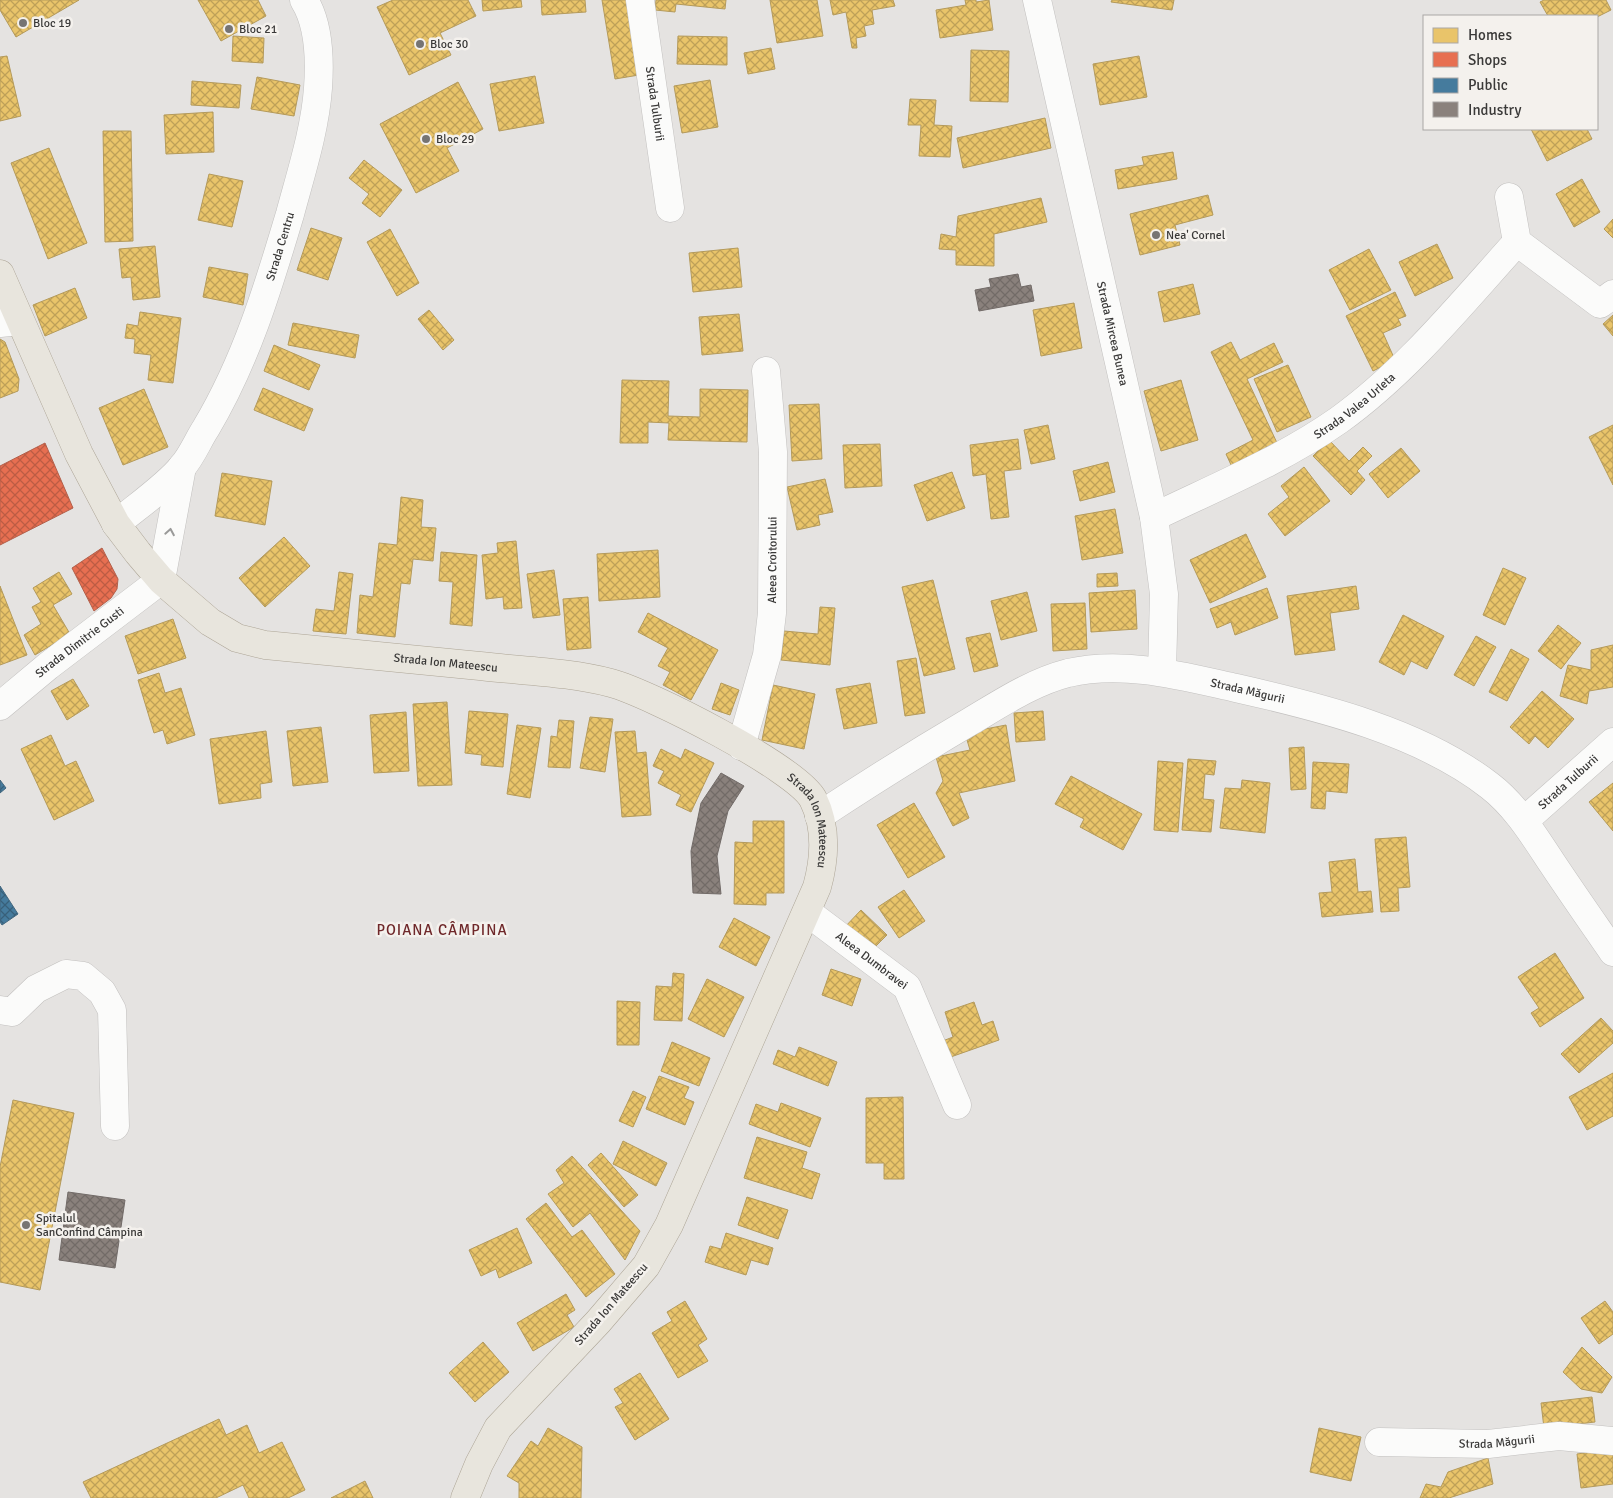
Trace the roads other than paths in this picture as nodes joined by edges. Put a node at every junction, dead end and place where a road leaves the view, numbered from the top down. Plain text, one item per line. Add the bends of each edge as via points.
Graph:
1 (640, 0) edge
2 (1037, 0) edge
3 (314, 3) edge
4 (1509, 197) dead end
5 (670, 208) dead end
6 (1517, 242) junction
7 (0, 274) edge
8 (1613, 294) edge
9 (10, 322) edge
10 (766, 371) dead end
11 (182, 467) junction
12 (1154, 517) junction
13 (116, 524) junction
14 (161, 580) junction
15 (1162, 672) junction
16 (0, 706) edge
17 (1613, 742) edge
18 (741, 746) junction
19 (819, 816) junction
20 (1524, 821) junction
21 (807, 912) junction
22 (1613, 952) edge
23 (0, 1010) edge
24 (957, 1105) dead end
25 (116, 1126) dead end
26 (1613, 1441) edge
27 (1379, 1442) dead end
28 (465, 1498) edge

1 - 5 street, Strada Tulburii
2 - 12 street, Strada Mircea Bunea
3 - 11 street, Strada Centru via 318,89 312,130 298,184 266,295 240,364
4 - 6 street
6 - 8 street via 1600,304
6 - 12 street, Strada Valea Urleta via 1418,352 1338,420 1268,463
7 - 9 main road
9 - 13 main road
10 - 18 street, Aleea Croitorului via 773,452 772,613 767,655
11 - 13 street
14 -> 11 street
12 - 15 street, Strada Mircea Bunea via 1164,594
13 - 14 main road
14 - 16 street, Strada Dimitrie Gusti
14 - 18 main road, Strada Ion Mateescu via 210,622 237,638 265,645 538,672 611,683 666,705
15 - 19 street, Strada Măgurii via 1101,668 1032,685
15 - 20 street, Strada Măgurii via 1350,718 1416,744 1460,766 1491,787
17 - 20 street, Strada Tulburii
18 - 19 main road, Strada Ion Mateescu via 798,782 812,798
19 - 21 main road, Strada Ion Mateescu via 824,845 823,865
20 - 22 street, Strada Măgurii
21 - 24 street, Aleea Dumbravei via 907,987
21 - 28 main road, Strada Ion Mateescu via 669,1225 640,1273 498,1428
23 - 25 street via 12,1012 36,989 66,974 83,976 102,992 112,1010
26 - 27 street, Strada Măgurii via 1559,1436 1488,1444

